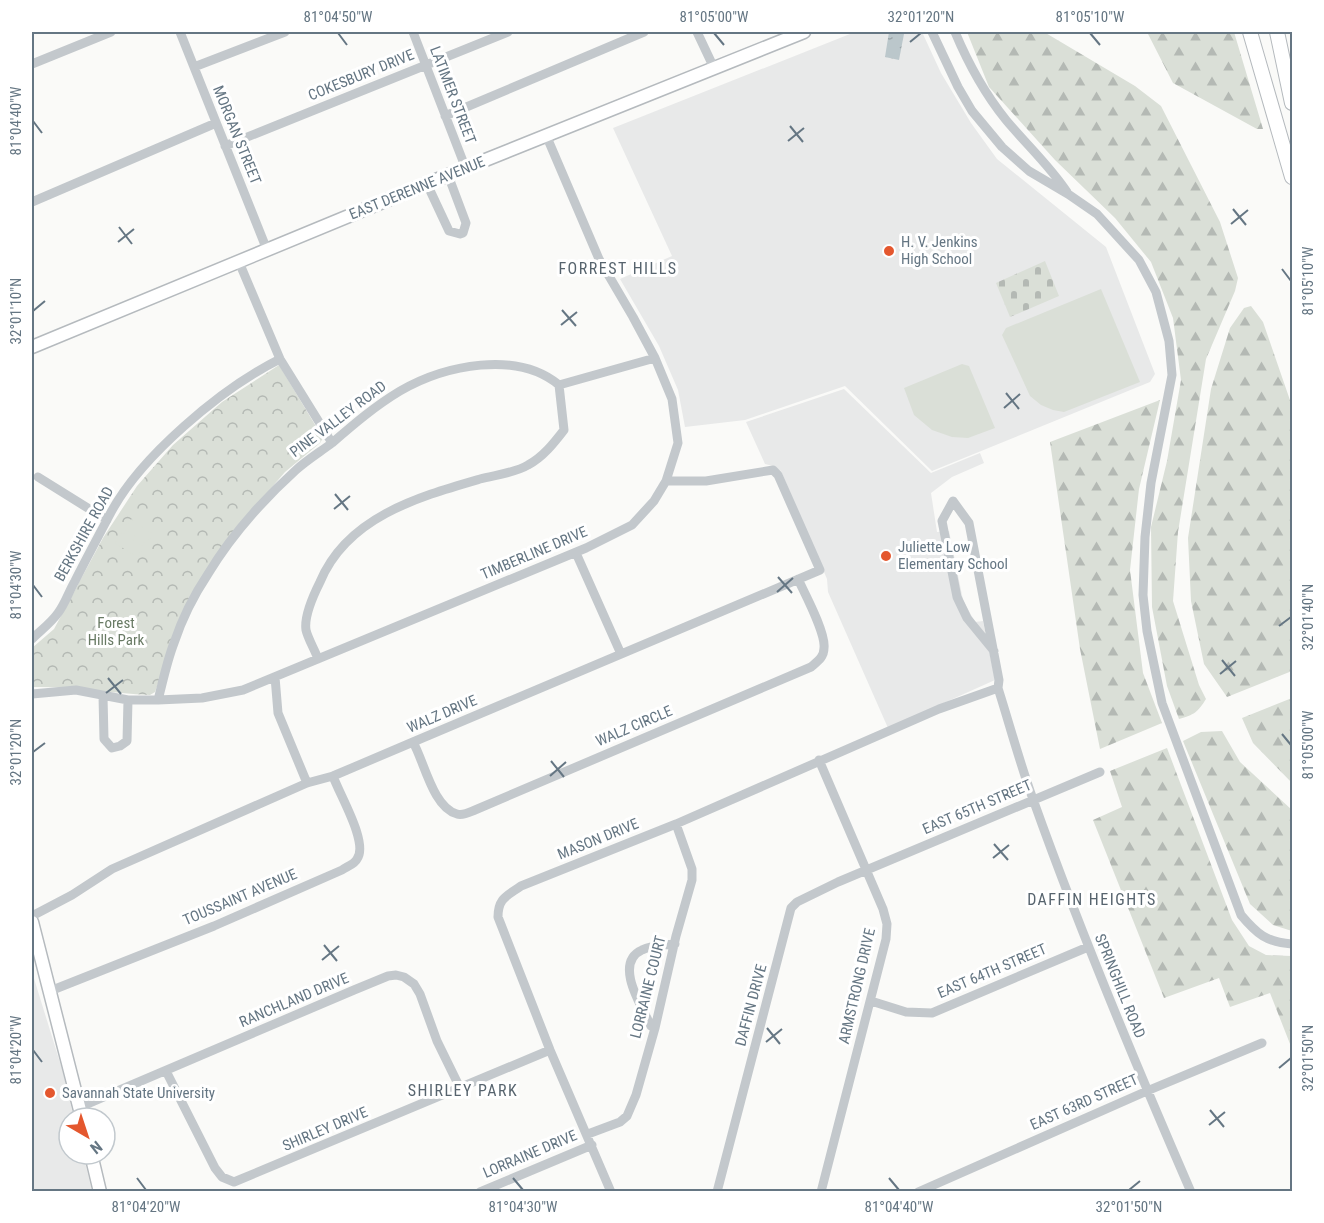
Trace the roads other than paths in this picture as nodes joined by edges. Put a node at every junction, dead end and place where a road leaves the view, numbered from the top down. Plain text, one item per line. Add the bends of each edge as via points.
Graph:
1 (111, 32) edge
2 (180, 32) edge
3 (285, 32) edge
4 (412, 32) edge
5 (508, 32) edge
6 (644, 32) edge
7 (697, 32) edge
8 (804, 32) edge
9 (932, 32) edge
10 (955, 32) edge
11 (1250, 32) edge
12 (1277, 32) edge
13 (32, 64) edge
14 (425, 65) junction
15 (194, 67) junction
16 (714, 68) junction
17 (1293, 103) edge
18 (445, 116) junction
19 (216, 123) junction
20 (546, 135) junction
21 (225, 146) junction
22 (466, 169) junction
23 (448, 175) junction
24 (1293, 177) edge
25 (427, 184) junction
26 (1068, 194) junction
27 (32, 202) edge
28 (267, 250) junction
29 (239, 262) junction
30 (32, 347) edge
31 (655, 358) junction
32 (280, 359) junction
33 (559, 385) junction
34 (332, 442) junction
35 (38, 477) dead end
36 (666, 481) junction
37 (107, 520) junction
38 (576, 553) junction
39 (798, 579) junction
40 (32, 639) edge
41 (994, 651) junction
42 (621, 654) junction
43 (318, 659) junction
44 (275, 677) junction
45 (998, 688) junction
46 (32, 694) edge
47 (103, 696) junction
48 (128, 700) junction
49 (158, 700) junction
50 (413, 742) junction
51 (819, 760) junction
52 (1100, 772) dead end
53 (333, 776) junction
54 (307, 783) junction
55 (1033, 800) junction
56 (676, 824) junction
57 (867, 870) junction
58 (32, 924) edge
59 (675, 944) junction
60 (1293, 944) edge
61 (1088, 947) junction
62 (50, 991) junction
63 (871, 1001) junction
64 (655, 1028) junction
65 (1262, 1043) dead end
66 (550, 1050) junction
67 (166, 1071) junction
68 (460, 1088) junction
69 (1147, 1091) junction
70 (79, 1106) edge
71 (93, 1106) edge
72 (588, 1134) junction
73 (592, 1145) junction
74 (94, 1166) edge
75 (100, 1191) edge
76 (480, 1191) edge
77 (611, 1191) edge
78 (717, 1191) edge
79 (821, 1191) edge
80 (918, 1191) edge
81 (1191, 1191) edge

1 - 13 street
2 - 15 street, MORGAN STREET
3 - 15 street
4 - 14 street, LATIMER STREET
5 - 14 street, COKESBURY DRIVE
6 - 18 street
7 - 16 street
8 - 16 main road, EAST DERENNE AVENUE
9 - 26 street via 972,111 1002,147 1029,171
10 - 26 street via 1005,119
11 - 24 highway
12 - 17 highway
14 - 18 street, LATIMER STREET
14 - 21 street, COKESBURY DRIVE
15 - 19 street, MORGAN STREET
16 - 20 main road, EAST DERENNE AVENUE
18 - 22 street, LATIMER STREET
19 - 21 street, MORGAN STREET
19 - 27 street
20 - 22 main road, EAST DERENNE AVENUE
20 - 31 street, TIMBERLINE DRIVE via 599,259
21 - 28 street, MORGAN STREET
22 - 23 main road, EAST DERENNE AVENUE
23 - 25 main road, EAST DERENNE AVENUE
23 - 25 street via 466,223 463,233 449,231
25 - 28 main road, EAST DERENNE AVENUE
26 - 60 street via 1097,214 1139,261 1163,314 1172,375 1145,537 1143,595 1147,631 1162,703 1240,915 1257,933
28 - 29 main road, EAST DERENNE AVENUE
29 - 30 main road, EAST DERENNE AVENUE
29 - 32 street
31 - 33 street
31 - 36 street, TIMBERLINE DRIVE via 672,399 678,443
32 - 34 street
32 - 37 street, BERKSHIRE ROAD via 237,384 166,443 133,480
33 - 34 street, PINE VALLEY ROAD via 520,366 469,367 401,390
33 - 43 street via 564,430 553,445 527,466 438,491 389,511 355,533 323,573 311,602 306,628
34 - 49 street, PINE VALLEY ROAD via 268,497 222,552 179,630
35 - 37 street
36 - 38 street, TIMBERLINE DRIVE via 632,525
36 - 39 street, WALZ DRIVE via 706,481 773,470 820,570
37 - 40 street, BERKSHIRE ROAD via 58,613
38 - 42 street
38 - 43 street, TIMBERLINE DRIVE
39 - 42 street, WALZ DRIVE
39 - 50 street, WALZ CIRCLE via 824,638 825,649 811,667 475,810 458,814 446,808
41 - 41 street, SPRINGHILL ROAD via 969,523 953,501 942,521 957,597 967,618
41 - 45 street, SPRINGHILL ROAD
42 - 50 street, WALZ DRIVE
43 - 44 street, TIMBERLINE DRIVE
44 - 49 street, TIMBERLINE DRIVE via 243,690 202,698
44 - 54 street via 278,713
45 - 51 street, MASON DRIVE
45 - 55 street, SPRINGHILL ROAD
46 - 47 street, TIMBERLINE DRIVE via 76,690
47 - 48 street, TIMBERLINE DRIVE
47 - 48 street via 104,739 112,748 127,741
48 - 49 street, TIMBERLINE DRIVE
50 - 53 street, WALZ DRIVE
51 - 56 street, MASON DRIVE
51 - 57 street, ARMSTRONG DRIVE
52 - 55 street, EAST 65TH STREET
53 - 54 street, WALZ DRIVE
53 - 62 street, TOUSSAINT AVENUE via 356,830 361,848 357,860 214,926
54 - 58 street, WALZ DRIVE via 112,869
55 - 57 street, EAST 65TH STREET
55 - 61 street, SPRINGHILL ROAD
56 - 59 street, LORRAINE COURT via 692,868 692,880
56 - 66 street, MASON DRIVE via 521,886 498,906 498,917
57 - 63 street, ARMSTRONG DRIVE via 886,924
57 - 78 street, DAFFIN DRIVE via 791,908
58 - 62 main road
59 - 64 street, LORRAINE COURT
59 - 64 street via 640,950 628,967 632,984
61 - 63 street, EAST 64TH STREET via 932,1013 906,1012
61 - 69 street, SPRINGHILL ROAD
62 - 70 main road
63 - 79 street, ARMSTRONG DRIVE
64 - 72 street, LORRAINE COURT via 627,1116
65 - 69 street, EAST 63RD STREET
66 - 68 street, SHIRLEY DRIVE
66 - 72 street, MASON DRIVE
67 - 68 street, SHIRLEY DRIVE via 215,1168 222,1177 234,1182
67 - 68 street, RANCHLAND DRIVE via 396,975 414,984
67 - 71 street, RANCHLAND DRIVE
69 - 80 street, EAST 63RD STREET
69 - 81 street, SPRINGHILL ROAD
72 - 73 street, MASON DRIVE
73 - 76 street, LORRAINE DRIVE
73 - 77 street, MASON DRIVE
74 - 75 main road

